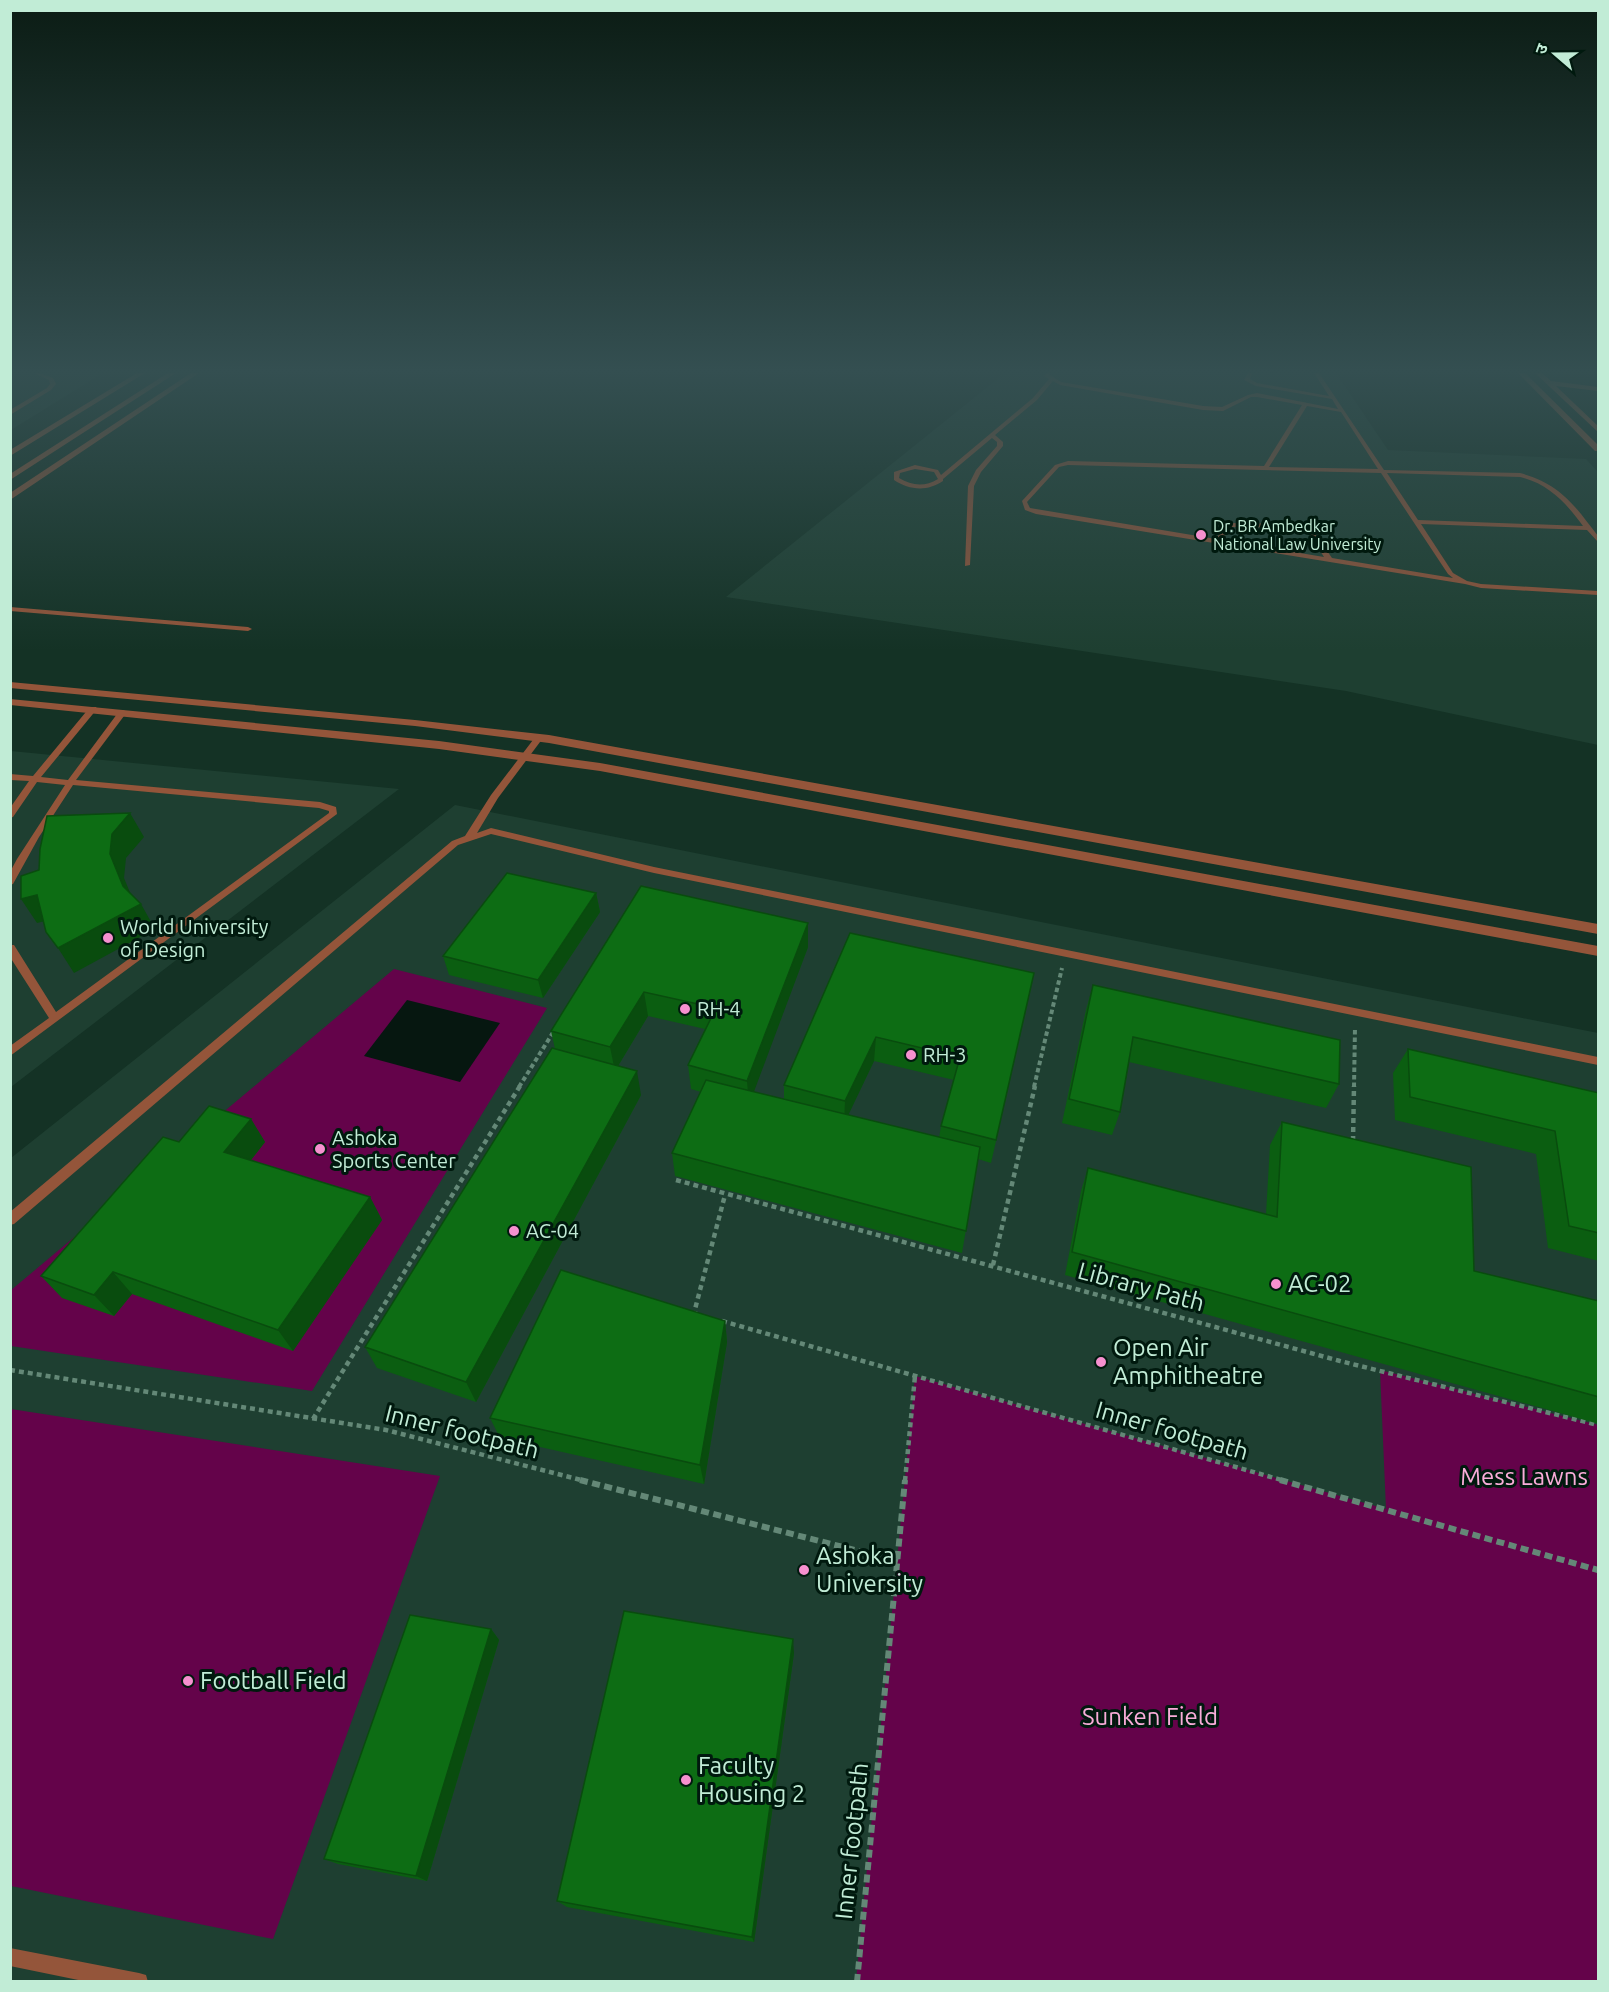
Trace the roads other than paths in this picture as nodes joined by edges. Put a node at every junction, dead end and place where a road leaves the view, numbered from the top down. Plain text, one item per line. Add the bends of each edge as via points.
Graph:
1 (28, 466) edge
2 (56, 466) edge
3 (955, 466) edge
4 (982, 466) edge
5 (1060, 466) edge
6 (1142, 466) edge
7 (1267, 466) edge
8 (1379, 466) edge
9 (1265, 469) junction
10 (1383, 472) junction
11 (942, 477) junction
12 (10, 478) edge
13 (10, 497) edge
14 (1417, 522) junction
15 (1588, 528) junction
16 (1599, 540) edge
17 (1218, 542) junction
18 (1330, 561) junction
19 (967, 565) dead end
20 (1465, 582) junction
21 (1599, 593) edge
22 (10, 609) edge
23 (248, 628) dead end
24 (10, 685) edge
25 (10, 702) edge
26 (93, 710) junction
27 (123, 712) junction
28 (539, 738) junction
29 (526, 755) junction
30 (10, 777) edge
31 (35, 779) junction
32 (71, 782) junction
33 (10, 815) edge
34 (469, 838) junction
35 (10, 882) edge
36 (1599, 929) edge
37 (10, 948) edge
38 (1599, 951) edge
39 (55, 1019) junction
40 (11, 1050) edge
41 (1599, 1061) edge
42 (10, 1220) edge
43 (10, 1957) edge
44 (138, 1982) edge

1 - 12 street
2 - 13 street
3 - 11 lane
4 - 19 lane via 971,486
5 - 17 lane via 1024,502 1027,509
6 - 9 lane
7 - 9 lane
8 - 10 lane
9 - 10 lane
10 - 14 lane
10 - 15 lane via 1534,478 1552,486
11 - 11 lane via 930,469 915,467 901,470 895,476 900,482 919,487 938,483
14 - 15 lane
14 - 20 lane via 1451,574
15 - 16 lane
17 - 18 lane
17 - 18 lane via 1229,525 1299,526 1309,529
18 - 20 lane
20 - 21 lane via 1499,588
22 - 23 lane
24 - 28 street
25 - 26 street
26 - 27 street
26 - 31 lane
27 - 29 street
27 - 32 lane
28 - 29 lane
28 - 36 street
29 - 34 lane
29 - 38 street
30 - 31 lane
31 - 32 lane
31 - 33 lane
32 - 35 lane
32 - 39 lane via 320,805 333,809 333,814
34 - 41 lane via 491,831 654,870
34 - 42 lane via 455,843
37 - 39 lane
39 - 40 lane
43 - 44 lane

